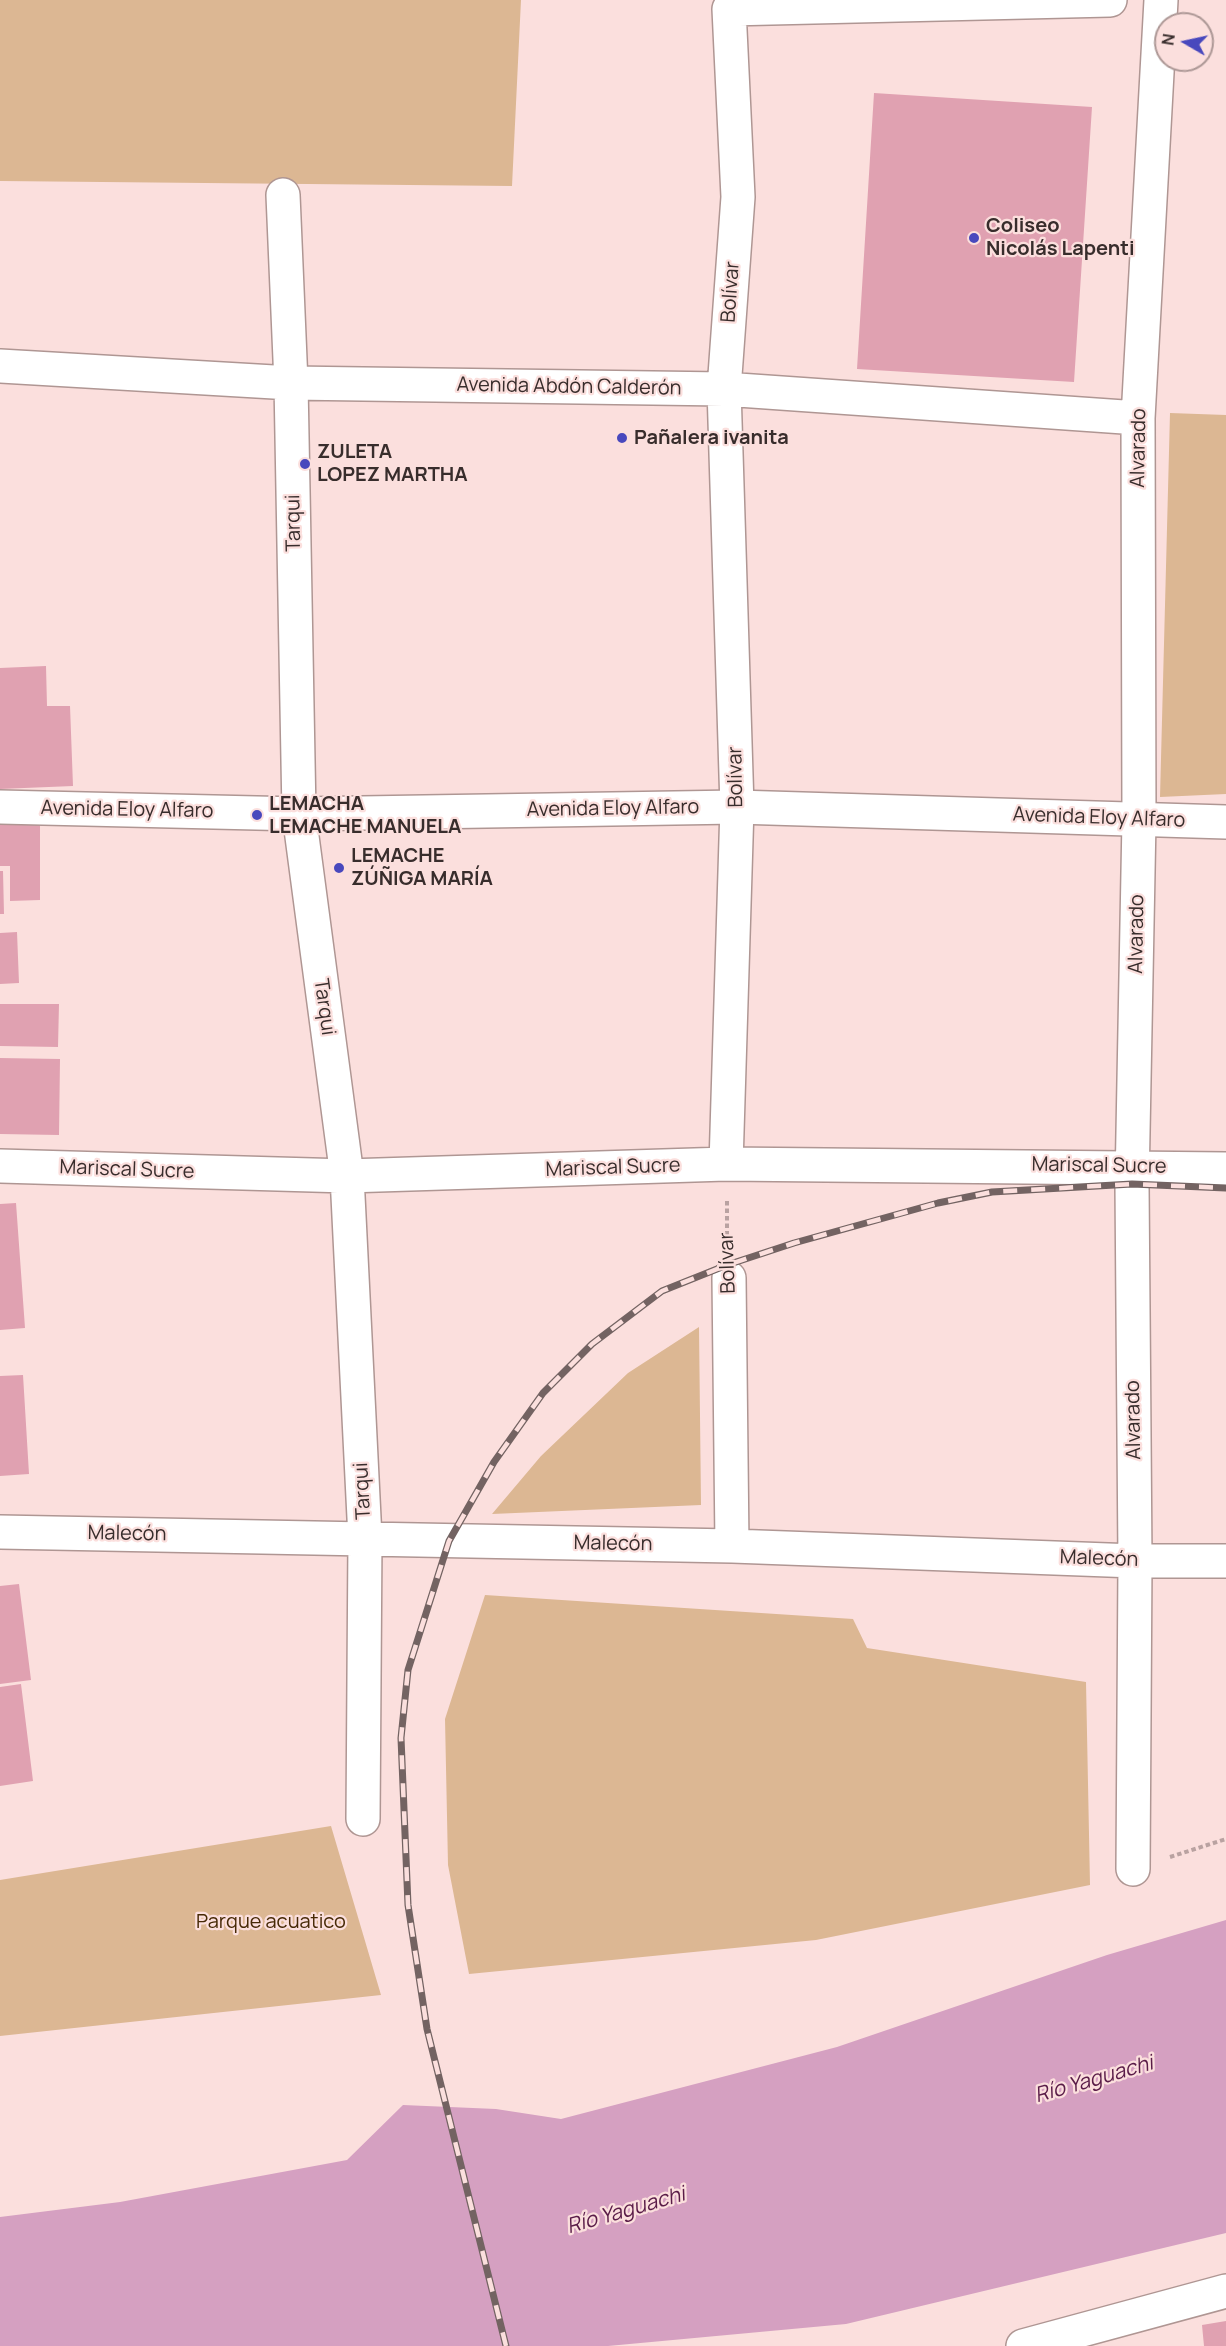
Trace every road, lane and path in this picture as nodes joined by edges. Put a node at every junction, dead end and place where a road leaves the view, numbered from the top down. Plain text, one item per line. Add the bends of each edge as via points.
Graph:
1 (1110, 0) edge
2 (1161, 0) edge
3 (283, 195) dead end
4 (0, 366) edge
5 (291, 383) junction
6 (724, 389) junction
7 (1138, 418) junction
8 (0, 807) edge
9 (737, 807) junction
10 (299, 814) junction
11 (1139, 820) junction
12 (1226, 822) edge
13 (726, 1164) junction
14 (0, 1166) edge
15 (1134, 1166) junction
16 (1226, 1169) edge
17 (347, 1176) junction
18 (729, 1278) joint
19 (0, 1532) edge
20 (365, 1538) junction
21 (732, 1546) junction
22 (1136, 1561) junction
23 (1226, 1561) edge
24 (363, 1819) dead end
25 (1226, 1839) edge
26 (1133, 1869) joint
27 (1226, 2291) edge
28 (1023, 2346) edge

1 - 6 street, Bolívar via 729,9 738,197
2 - 7 street, Alvarado
3 - 5 street, Tarqui
4 - 5 street, Avenida Abdón Calderón
5 - 6 street, Avenida Abdón Calderón
5 - 10 street, Tarqui
6 - 7 street, Avenida Abdón Calderón
6 - 9 street, Bolívar
7 - 11 street, Alvarado
8 - 10 street, Avenida Eloy Alfaro
9 - 10 street, Avenida Eloy Alfaro
9 - 11 street, Avenida Eloy Alfaro
9 - 13 street, Bolívar
10 - 17 street, Tarqui
11 - 12 street, Avenida Eloy Alfaro
11 - 15 street, Alvarado
13 - 15 street, Mariscal Sucre
13 - 17 street, Mariscal Sucre
13 - 18 path, Bolívar
14 - 17 street, Mariscal Sucre
15 - 16 street, Mariscal Sucre
15 - 22 street, Alvarado via 1131,1184
17 - 20 street, Tarqui
18 - 21 street, Bolívar
19 - 20 street, Malecón
20 - 21 street, Malecón
20 - 24 street, Tarqui
21 - 22 street, Malecón
22 - 23 street, Malecón
22 - 26 street, Alvarado
25 - 26 path
27 - 28 street

